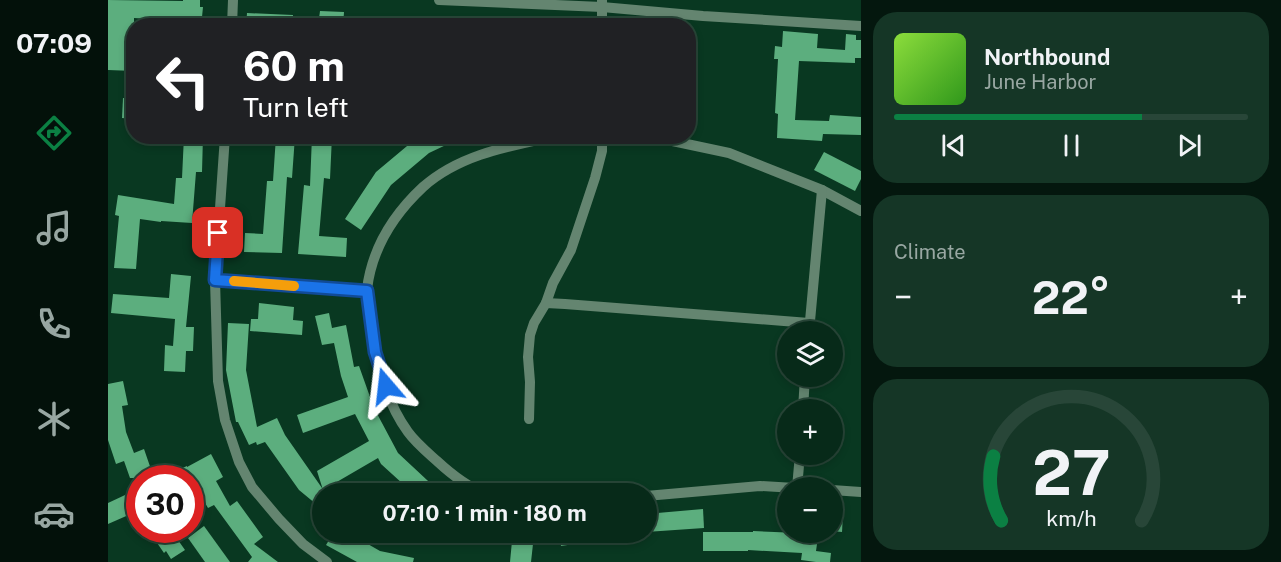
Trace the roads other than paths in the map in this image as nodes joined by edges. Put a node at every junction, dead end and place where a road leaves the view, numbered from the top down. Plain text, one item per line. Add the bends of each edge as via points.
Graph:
1 (232, 0) edge
2 (439, 0) edge
3 (602, 4) edge
4 (232, 18) edge
5 (861, 26) edge
6 (224, 144) edge
7 (519, 144) edge
8 (602, 144) edge
9 (687, 144) edge
10 (822, 190) junction
11 (861, 211) edge
12 (215, 280) junction
13 (367, 291) junction
14 (546, 303) junction
15 (810, 321) edge
16 (777, 324) edge
17 (529, 419) dead end
18 (465, 483) edge
19 (777, 487) edge
20 (843, 491) edge
21 (861, 492) edge
22 (657, 495) edge
23 (327, 562) edge

1 - 4 street
2 - 3 street
3 - 5 street via 703,16
6 - 12 street
7 - 13 street via 465,160 424,186 390,225 378,249
8 - 14 street via 571,250
9 - 10 street via 729,153
10 - 11 street
10 - 15 street
12 - 13 street
12 - 23 street via 218,381 225,420 239,462 252,487 279,519
13 - 18 street via 375,352 394,408 427,453
14 - 16 street
14 - 17 street via 530,335
19 - 22 street
20 - 21 street

